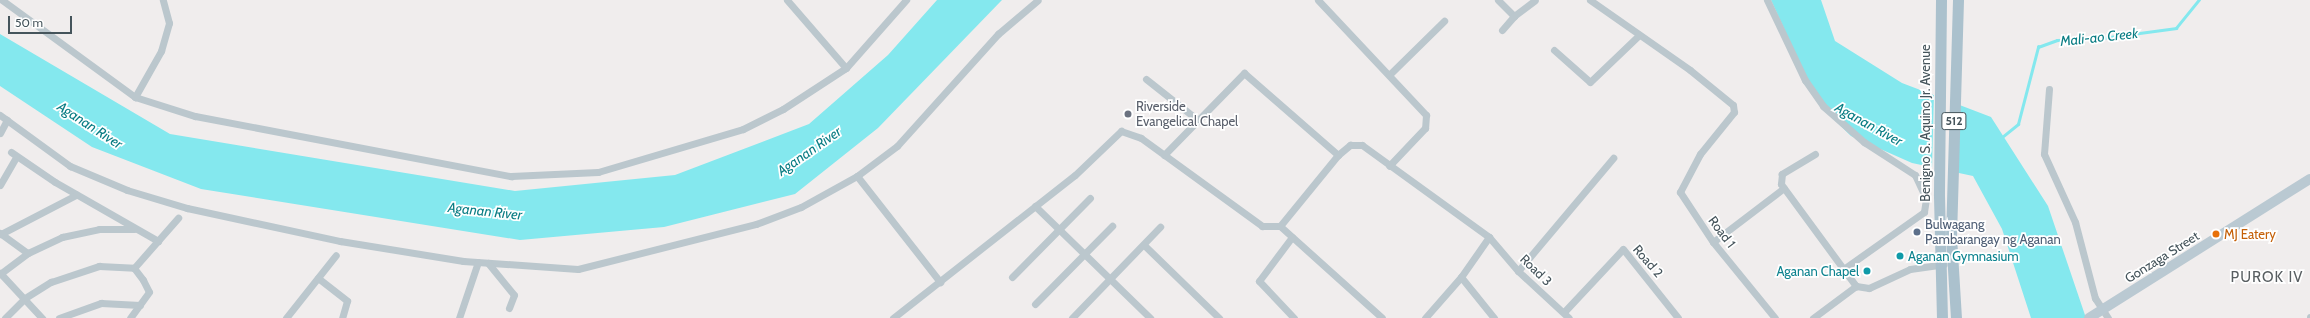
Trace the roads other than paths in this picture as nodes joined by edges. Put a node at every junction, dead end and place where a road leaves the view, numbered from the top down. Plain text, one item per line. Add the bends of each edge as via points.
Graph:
1 (2, 0) edge
2 (163, 0) edge
3 (787, 0) edge
4 (906, 0) edge
5 (1038, 0) edge
6 (1318, 0) edge
7 (1498, 0) edge
8 (1536, 0) edge
9 (1590, 0) edge
10 (1767, 0) edge
11 (1941, 0) edge
12 (1958, 0) edge
13 (1514, 16) junction
14 (1444, 21) dead end
15 (1502, 30) dead end
16 (1639, 35) junction
17 (1554, 50) dead end
18 (846, 68) junction
19 (1390, 74) junction
20 (1146, 79) dead end
21 (2050, 89) dead end
22 (135, 97) junction
23 (0, 115) edge
24 (7, 120) junction
25 (1198, 120) junction
26 (0, 133) edge
27 (1815, 154) dead end
28 (1164, 155) junction
29 (1338, 155) junction
30 (1613, 158) dead end
31 (1389, 166) junction
32 (857, 176) junction
33 (2310, 179) edge
34 (0, 184) edge
35 (1784, 188) junction
36 (76, 195) junction
37 (1090, 198) dead end
38 (1035, 206) junction
39 (178, 218) dead end
40 (1112, 226) dead end
41 (1280, 226) junction
42 (1160, 227) dead end
43 (136, 229) junction
44 (1060, 231) junction
45 (0, 233) edge
46 (1292, 237) junction
47 (1489, 237) junction
48 (158, 240) junction
49 (1713, 242) junction
50 (1144, 245) junction
51 (28, 253) junction
52 (336, 255) dead end
53 (1085, 255) junction
54 (478, 262) junction
55 (488, 263) junction
56 (1946, 264) junction
57 (134, 268) junction
58 (1845, 268) junction
59 (1518, 271) junction
60 (0, 273) edge
61 (1012, 277) dead end
62 (1461, 277) junction
63 (318, 278) junction
64 (1110, 279) junction
65 (940, 282) junction
66 (1856, 286) junction
67 (25, 298) junction
68 (1035, 304) dead end
69 (140, 305) junction
70 (509, 308) dead end
71 (2104, 313) edge
72 (1567, 315) edge
73 (1076, 317) edge
74 (5, 318) edge
75 (42, 318) edge
76 (60, 318) edge
77 (130, 318) edge
78 (286, 318) edge
79 (342, 318) edge
80 (459, 318) edge
81 (893, 318) edge
82 (1150, 318) edge
83 (1219, 318) edge
84 (1294, 318) edge
85 (1382, 318) edge
86 (1425, 318) edge
87 (1494, 318) edge
88 (1678, 318) edge
89 (1775, 318) edge
90 (1812, 318) edge
91 (1942, 318) edge
92 (1956, 318) edge
93 (2089, 318) edge

1 - 22 street
2 - 22 street via 169,23 161,51
3 - 18 street
4 - 18 street
5 - 32 street via 998,34 902,142
6 - 19 street
7 - 13 street
8 - 13 street
9 - 16 street
10 - 58 street via 1805,80 1823,106 1864,142 1915,175 1926,199 1924,212
11 - 56 main road, Benigno S. Aquino Jr. Avenue / 512 via 1939,196
12 - 56 main road, Benigno S. Aquino Jr. Avenue / 512 via 1953,197
13 - 15 street
14 - 19 street
16 - 17 street via 1590,82
16 - 49 street, Road 1 via 1733,105 1734,112 1700,154 1680,192
18 - 22 street via 783,110 743,129 598,172 554,175 511,176 195,116
19 - 31 street via 1422,109 1427,122
20 - 25 street
21 - 71 street via 2044,154 2075,222 2095,298
23 - 24 street
24 - 26 street
24 - 54 street via 70,166 128,190 179,206 340,241
25 - 28 street
25 - 29 street via 1244,73
27 - 35 street via 1782,174 1781,184
28 - 38 street via 1141,138 1121,131
28 - 41 street via 1253,223
29 - 31 street, Road 3 via 1356,142
29 - 41 street
30 - 59 street
31 - 47 street, Road 3
32 - 55 street via 801,207 770,219 594,268
32 - 65 street
33 - 71 main road, Gonzaga Street
34 - 36 street via 13,155
35 - 49 street
35 - 58 street
36 - 43 street
36 - 45 street
37 - 44 street
38 - 44 street
38 - 65 street
39 - 48 street
40 - 53 street
41 - 46 street
42 - 50 street
43 - 48 street
43 - 51 street via 80,232
44 - 53 street
44 - 61 street
45 - 51 street
46 - 84 street via 1259,281
46 - 85 street
47 - 59 street, Road 3
47 - 62 street
48 - 57 street
49 - 89 street, Road 1
50 - 64 street
50 - 83 street
51 - 60 street
52 - 63 street
53 - 64 street
53 - 68 street
54 - 55 street
54 - 80 street
55 - 70 street via 514,295
56 - 66 street via 1910,269 1869,288
56 - 91 main road, Benigno S. Aquino Jr. Avenue / 512
56 - 92 main road, Benigno S. Aquino Jr. Avenue / 512
57 - 67 street via 99,266 81,270
57 - 69 street via 149,292
58 - 66 street
59 - 72 street, Road 3
60 - 67 street
62 - 86 street
62 - 87 street
63 - 78 street
63 - 79 street via 347,301
64 - 73 street
64 - 82 street
65 - 81 street
66 - 90 street
67 - 74 street
67 - 75 street
69 - 76 street via 101,303
69 - 77 street
71 - 93 main road, Gonzaga Street
72 - 88 street, Road 2 via 1623,250

